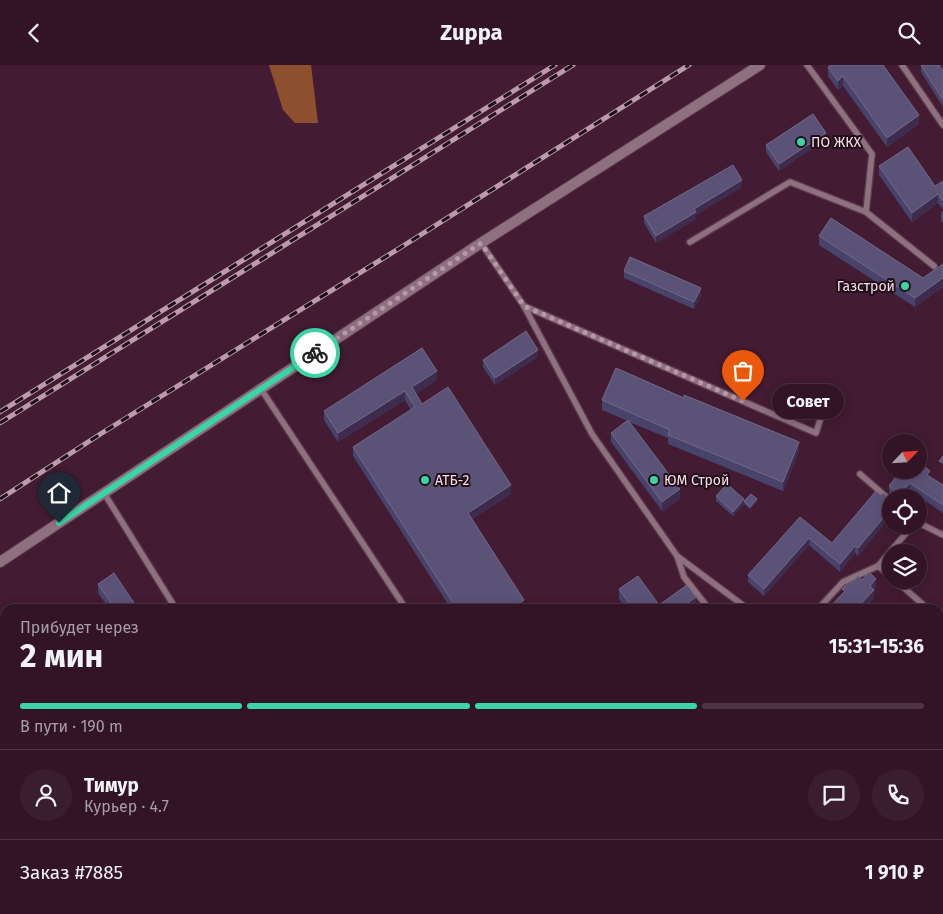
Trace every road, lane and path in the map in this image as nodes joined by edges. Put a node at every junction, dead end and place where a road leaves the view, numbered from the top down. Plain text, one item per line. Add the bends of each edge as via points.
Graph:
1 (760, 65) edge
2 (806, 65) edge
3 (902, 65) edge
4 (943, 125) edge
5 (866, 212) junction
6 (690, 241) dead end
7 (481, 243) junction
8 (934, 266) dead end
9 (524, 306) junction
10 (261, 389) junction
11 (829, 391) dead end
12 (860, 474) dead end
13 (104, 493) junction
14 (882, 493) edge
15 (927, 527) edge
16 (905, 534) edge
17 (943, 535) edge
18 (677, 556) junction
19 (0, 562) edge
20 (878, 566) junction
21 (882, 569) edge
22 (905, 589) edge
23 (173, 604) edge
24 (403, 604) edge
25 (705, 604) edge
26 (741, 604) edge
27 (823, 604) edge
28 (922, 604) edge

1 - 7 street
2 - 5 lane via 872,154
3 - 4 lane
5 - 6 lane via 790,182
5 - 8 lane
7 - 9 lane
7 - 10 street
9 - 11 lane via 816,433
9 - 18 lane via 592,434
10 - 13 street
10 - 24 lane
12 - 14 lane
13 - 19 street
13 - 23 lane
15 - 17 lane
16 - 20 lane
18 - 25 lane via 684,577
18 - 26 lane
20 - 21 lane
20 - 27 lane via 843,582
22 - 28 lane

